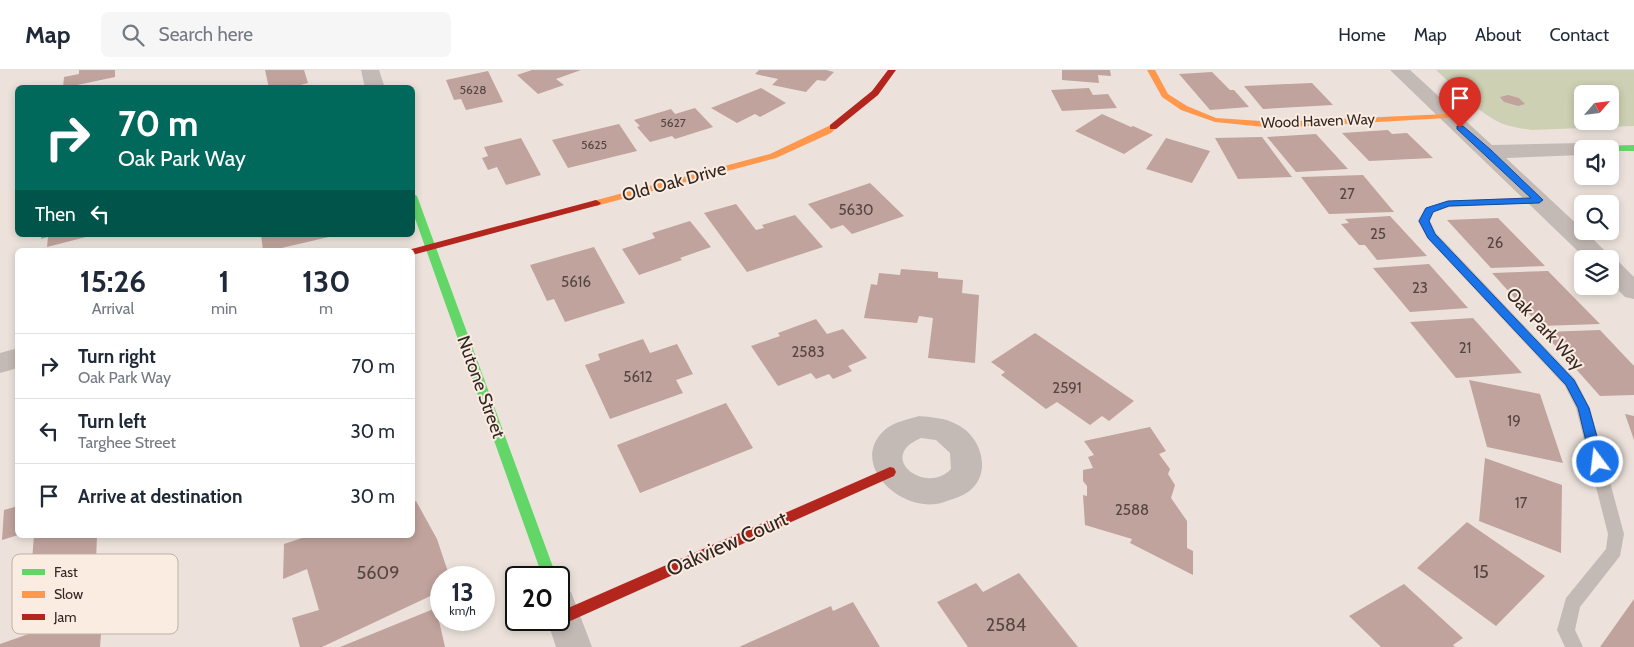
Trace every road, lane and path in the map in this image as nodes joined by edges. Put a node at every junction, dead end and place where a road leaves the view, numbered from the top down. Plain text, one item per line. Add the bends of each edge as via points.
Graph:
1 (371, 70) edge
2 (892, 70) edge
3 (1151, 70) edge
4 (1399, 70) edge
5 (374, 85) edge
6 (1447, 116) junction
7 (1619, 148) edge
8 (1634, 148) edge
9 (1574, 149) edge
10 (1488, 152) junction
11 (1539, 200) junction
12 (415, 204) edge
13 (431, 248) junction
14 (1591, 250) edge
15 (415, 251) edge
16 (1619, 276) edge
17 (1634, 290) edge
18 (15, 359) edge
19 (0, 363) edge
20 (890, 472) dead end
21 (546, 566) edge
22 (570, 620) edge
23 (1574, 647) edge

1 - 5 street
2 - 13 street, Old Oak Drive via 875,93 828,131 772,156
3 - 6 street, Wood Haven Way via 1165,95 1184,108 1214,120 1274,125
4 - 6 street
6 - 10 street
7 - 8 street
9 - 10 street
10 - 11 street
11 - 14 street
11 - 23 lane, Oak Park Way via 1448,204 1429,210 1424,221 1431,236 1570,383 1584,408 1616,534 1614,551 1572,604 1566,630
12 - 13 street, Nutone Street
13 - 15 street, Old Oak Drive
13 - 21 street, Nutone Street
16 - 17 street
18 - 19 street
20 - 22 street, Oakview Court

